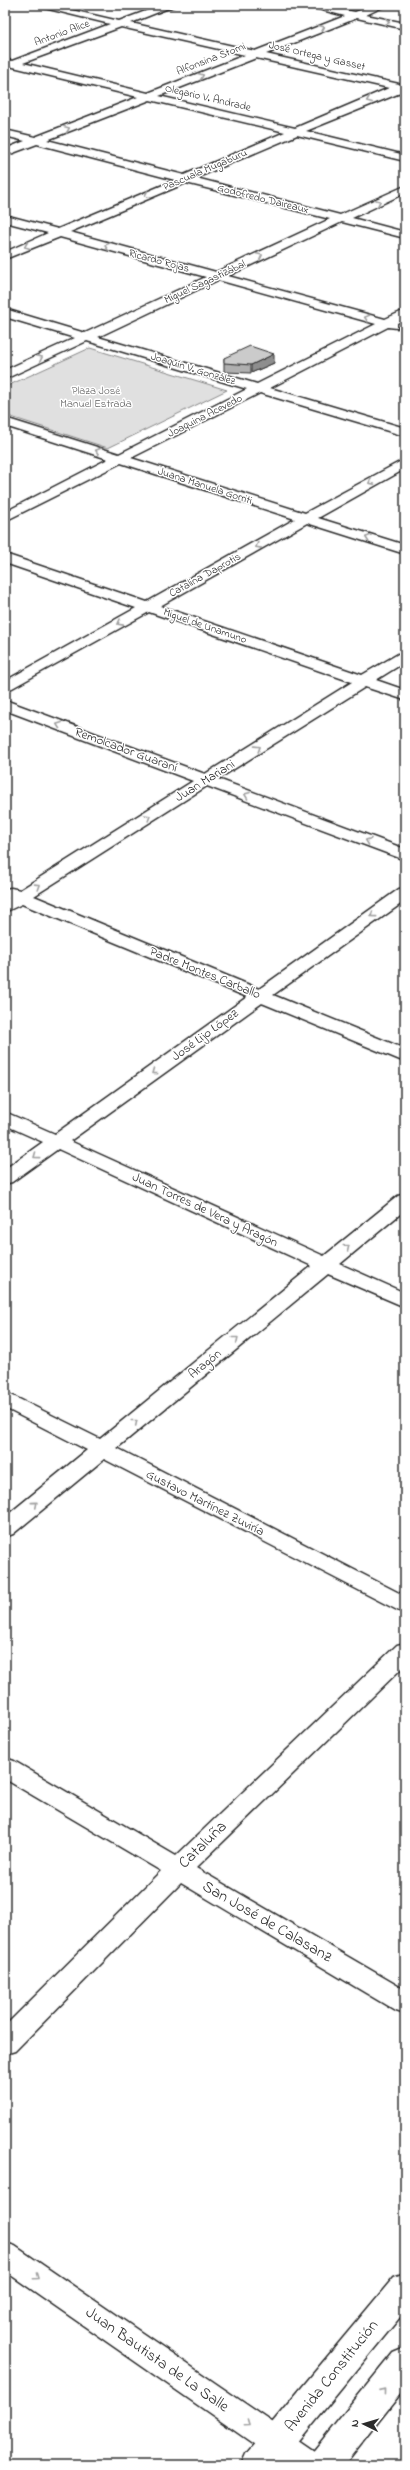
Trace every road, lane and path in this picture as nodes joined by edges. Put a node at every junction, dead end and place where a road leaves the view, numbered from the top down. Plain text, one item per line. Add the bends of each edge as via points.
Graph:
1 (37, 5) edge
2 (172, 5) edge
3 (308, 5) edge
4 (382, 5) edge
5 (356, 15) junction
6 (120, 24) junction
7 (405, 26) edge
8 (256, 55) junction
9 (8, 64) edge
10 (403, 87) edge
11 (149, 96) junction
12 (296, 132) junction
13 (5, 133) edge
14 (36, 141) junction
15 (5, 153) edge
16 (405, 158) edge
17 (184, 179) junction
18 (405, 189) edge
19 (5, 218) edge
20 (341, 219) junction
21 (58, 233) junction
22 (405, 235) edge
23 (5, 256) edge
24 (216, 276) junction
25 (5, 313) edge
26 (405, 314) edge
27 (387, 323) junction
28 (405, 328) edge
29 (88, 337) junction
30 (5, 375) edge
31 (257, 389) junction
32 (5, 422) edge
33 (405, 432) edge
34 (121, 459) junction
35 (405, 463) edge
36 (5, 518) edge
37 (307, 518) junction
38 (405, 550) edge
39 (5, 558) edge
40 (148, 607) junction
41 (405, 655) edge
42 (364, 681) junction
43 (5, 687) edge
44 (405, 695) edge
45 (5, 705) edge
46 (206, 780) junction
47 (405, 855) edge
48 (405, 893) edge
49 (13, 894) edge
50 (5, 907) edge
51 (260, 996) junction
52 (405, 1056) edge
53 (5, 1118) edge
54 (56, 1142) junction
55 (5, 1178) edge
56 (405, 1200) edge
57 (325, 1265) junction
58 (405, 1301) edge
59 (5, 1399) edge
60 (102, 1449) junction
61 (5, 1529) edge
62 (405, 1606) edge
63 (405, 1651) edge
64 (5, 1767) edge
65 (178, 1870) junction
66 (405, 2003) edge
67 (5, 2043) edge
68 (5, 2255) edge
69 (405, 2287) edge
70 (405, 2363) edge
71 (268, 2454) edge
72 (309, 2465) edge
73 (323, 2465) edge

1 - 6 street, José Ortega y Gasset
2 - 6 street, Antonio Alice
3 - 5 street
4 - 5 street, Alfonsina Storni
5 -> 7 street
8 -> 5 street, Alfonsina Storni
6 - 8 street, José Ortega y Gasset
6 - 9 street, Antonio Alice
8 - 10 street, José Ortega y Gasset
11 -> 8 street, Alfonsina Storni
9 - 11 street, Olegario V. Andrade
10 -> 12 street, Pascuala Mugaburu
11 - 12 street, Olegario V. Andrade
14 -> 11 street, Alfonsina Storni
12 - 16 street, Olegario V. Andrade
12 - 17 street, Pascuala Mugaburu
13 - 14 street, Godofredo Daireaux
14 - 15 street, Alfonsina Storni
14 - 17 street, Godofredo Daireaux
17 - 20 street, Godofredo Daireaux
17 -> 21 street, Pascuala Mugaburu
20 -> 18 street, Miguel Sagastizábal
19 - 21 street, Ricardo Rojas
20 - 22 street, Godofredo Daireaux
24 -> 20 street, Miguel Sagastizábal
21 -> 23 street, Pascuala Mugaburu
24 -> 21 street, Ricardo Rojas
27 -> 24 street, Ricardo Rojas
24 - 29 street, Miguel Sagastizábal
25 - 29 street, Joaquín V. González
26 - 27 street, Joaquina Acevedo
27 - 28 street, Ricardo Rojas
27 - 31 street, Joaquina Acevedo
30 -> 29 street, Miguel Sagastizábal
29 - 31 street, Joaquín V. González
31 - 33 street, Joaquín V. González
31 - 34 street, Joaquina Acevedo
34 -> 32 street, Juana Manuela Gorriti
34 - 36 street, Joaquina Acevedo
34 - 37 street, Juana Manuela Gorriti
35 -> 37 street, Catalina Daprotis
38 -> 37 street, Juana Manuela Gorriti
37 -> 40 street, Catalina Daprotis
39 - 40 street, Miguel de Unamuno
40 - 42 street, Miguel de Unamuno
40 -> 43 street, Catalina Daprotis
41 - 42 street, Juan Mariani
42 - 44 street, Miguel de Unamuno
46 -> 42 street, Juan Mariani
46 -> 45 street, Remolcador Guaraní
47 -> 46 street, Remolcador Guaraní
49 -> 46 street, Juan Mariani
48 -> 51 street, José Lijo López
49 - 50 street, Juan Mariani
49 - 51 street, Padre Montes Carballo
51 - 52 street, Padre Montes Carballo
51 -> 54 street, José Lijo López
53 - 54 street, Juan Torres de Vera y Aragón
54 -> 55 street, José Lijo López
54 - 57 street, Juan Torres de Vera y Aragón
57 -> 56 street, Aragón
57 - 58 street, Juan Torres de Vera y Aragón
60 -> 57 street, Aragón
59 - 60 street, Gustavo Martínez Zuviría
61 -> 60 street, Aragón
60 - 62 street, Gustavo Martínez Zuviría
63 - 65 street, Cataluña
64 - 65 street, San José de Calasanz
65 - 66 street, San José de Calasanz
65 - 67 street, Cataluña
68 -> 71 street, Juan Bautista de La Salle
69 - 71 main road, Avenida Constitución
73 -> 70 main road
71 - 72 street, Juan Bautista de La Salle

